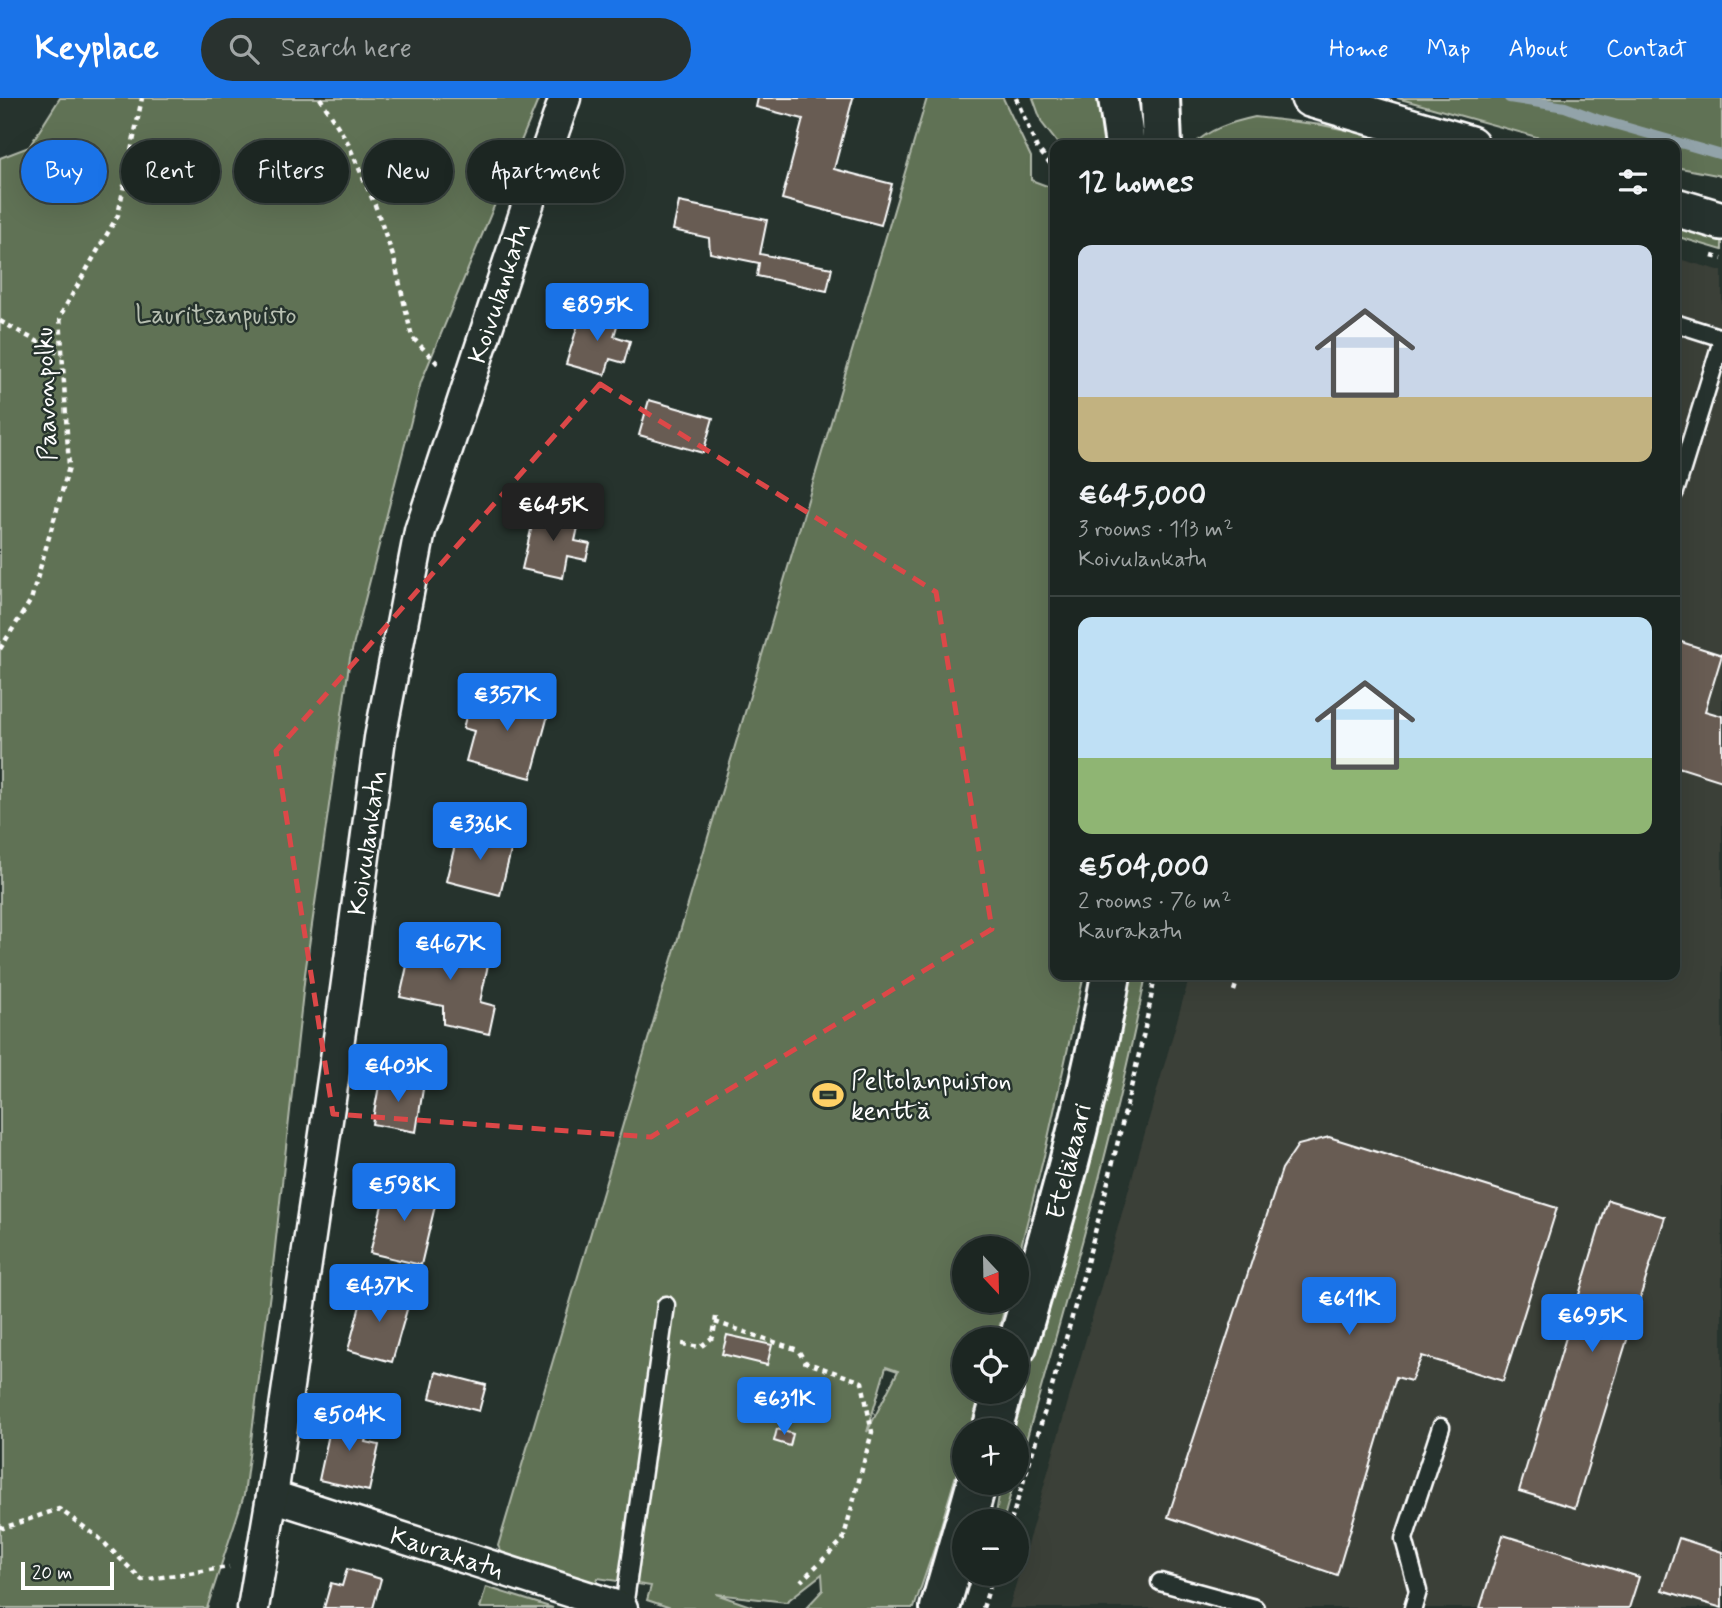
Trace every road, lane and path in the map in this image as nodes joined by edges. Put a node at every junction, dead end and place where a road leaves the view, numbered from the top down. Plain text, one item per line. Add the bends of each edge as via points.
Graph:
1 (142, 98) edge
2 (320, 98) edge
3 (565, 98) edge
4 (1016, 98) edge
5 (1118, 98) edge
6 (1160, 98) edge
7 (1310, 98) edge
8 (1124, 140) edge
9 (1162, 140) edge
10 (1453, 140) edge
11 (1050, 163) edge
12 (1680, 208) edge
13 (1722, 221) edge
14 (0, 321) edge
15 (1680, 325) edge
16 (1722, 339) edge
17 (62, 355) junction
18 (447, 374) dead end
19 (1680, 476) edge
20 (0, 649) edge
21 (1110, 980) edge
22 (1154, 980) edge
23 (1237, 980) edge
24 (1234, 991) dead end
25 (666, 1305) dead end
26 (1022, 1327) edge
27 (661, 1341) junction
28 (1441, 1427) dead end
29 (272, 1496) junction
30 (1015, 1509) edge
31 (0, 1527) edge
32 (261, 1563) junction
33 (952, 1567) edge
34 (802, 1581) dead end
35 (1160, 1582) dead end
36 (990, 1586) edge
37 (253, 1608) edge
38 (623, 1608) edge
39 (940, 1608) edge
40 (983, 1608) edge
41 (1255, 1608) edge
42 (1413, 1608) edge

1 - 17 path, Paavonpolku via 118,215 60,316
2 - 18 path via 347,141 375,205 394,259 412,337
3 - 29 street, Koivulankatu via 420,531 380,738
4 - 11 path via 1037,148
5 - 8 main road
6 - 9 main road
7 - 10 street
12 - 13 street
14 - 17 path
15 - 16 lane
16 - 19 lane
17 - 20 path, Paavonpolku via 69,467 31,600
21 - 26 main road, Eteläkaari via 1054,1217
22 - 30 path via 1093,1247
23 - 24 path
25 - 27 lane
27 - 34 path via 700,1347 713,1337 715,1320 798,1350 805,1362 862,1382 872,1432 843,1540
27 - 38 lane
28 - 42 lane via 1404,1539 1418,1591
29 - 32 street, Koivulankatu
29 - 38 street, Kaurakatu
31 - 32 path via 59,1509 98,1537 142,1580
32 - 37 street, Koivulankatu
33 - 39 main road
35 - 41 lane
36 - 40 path

